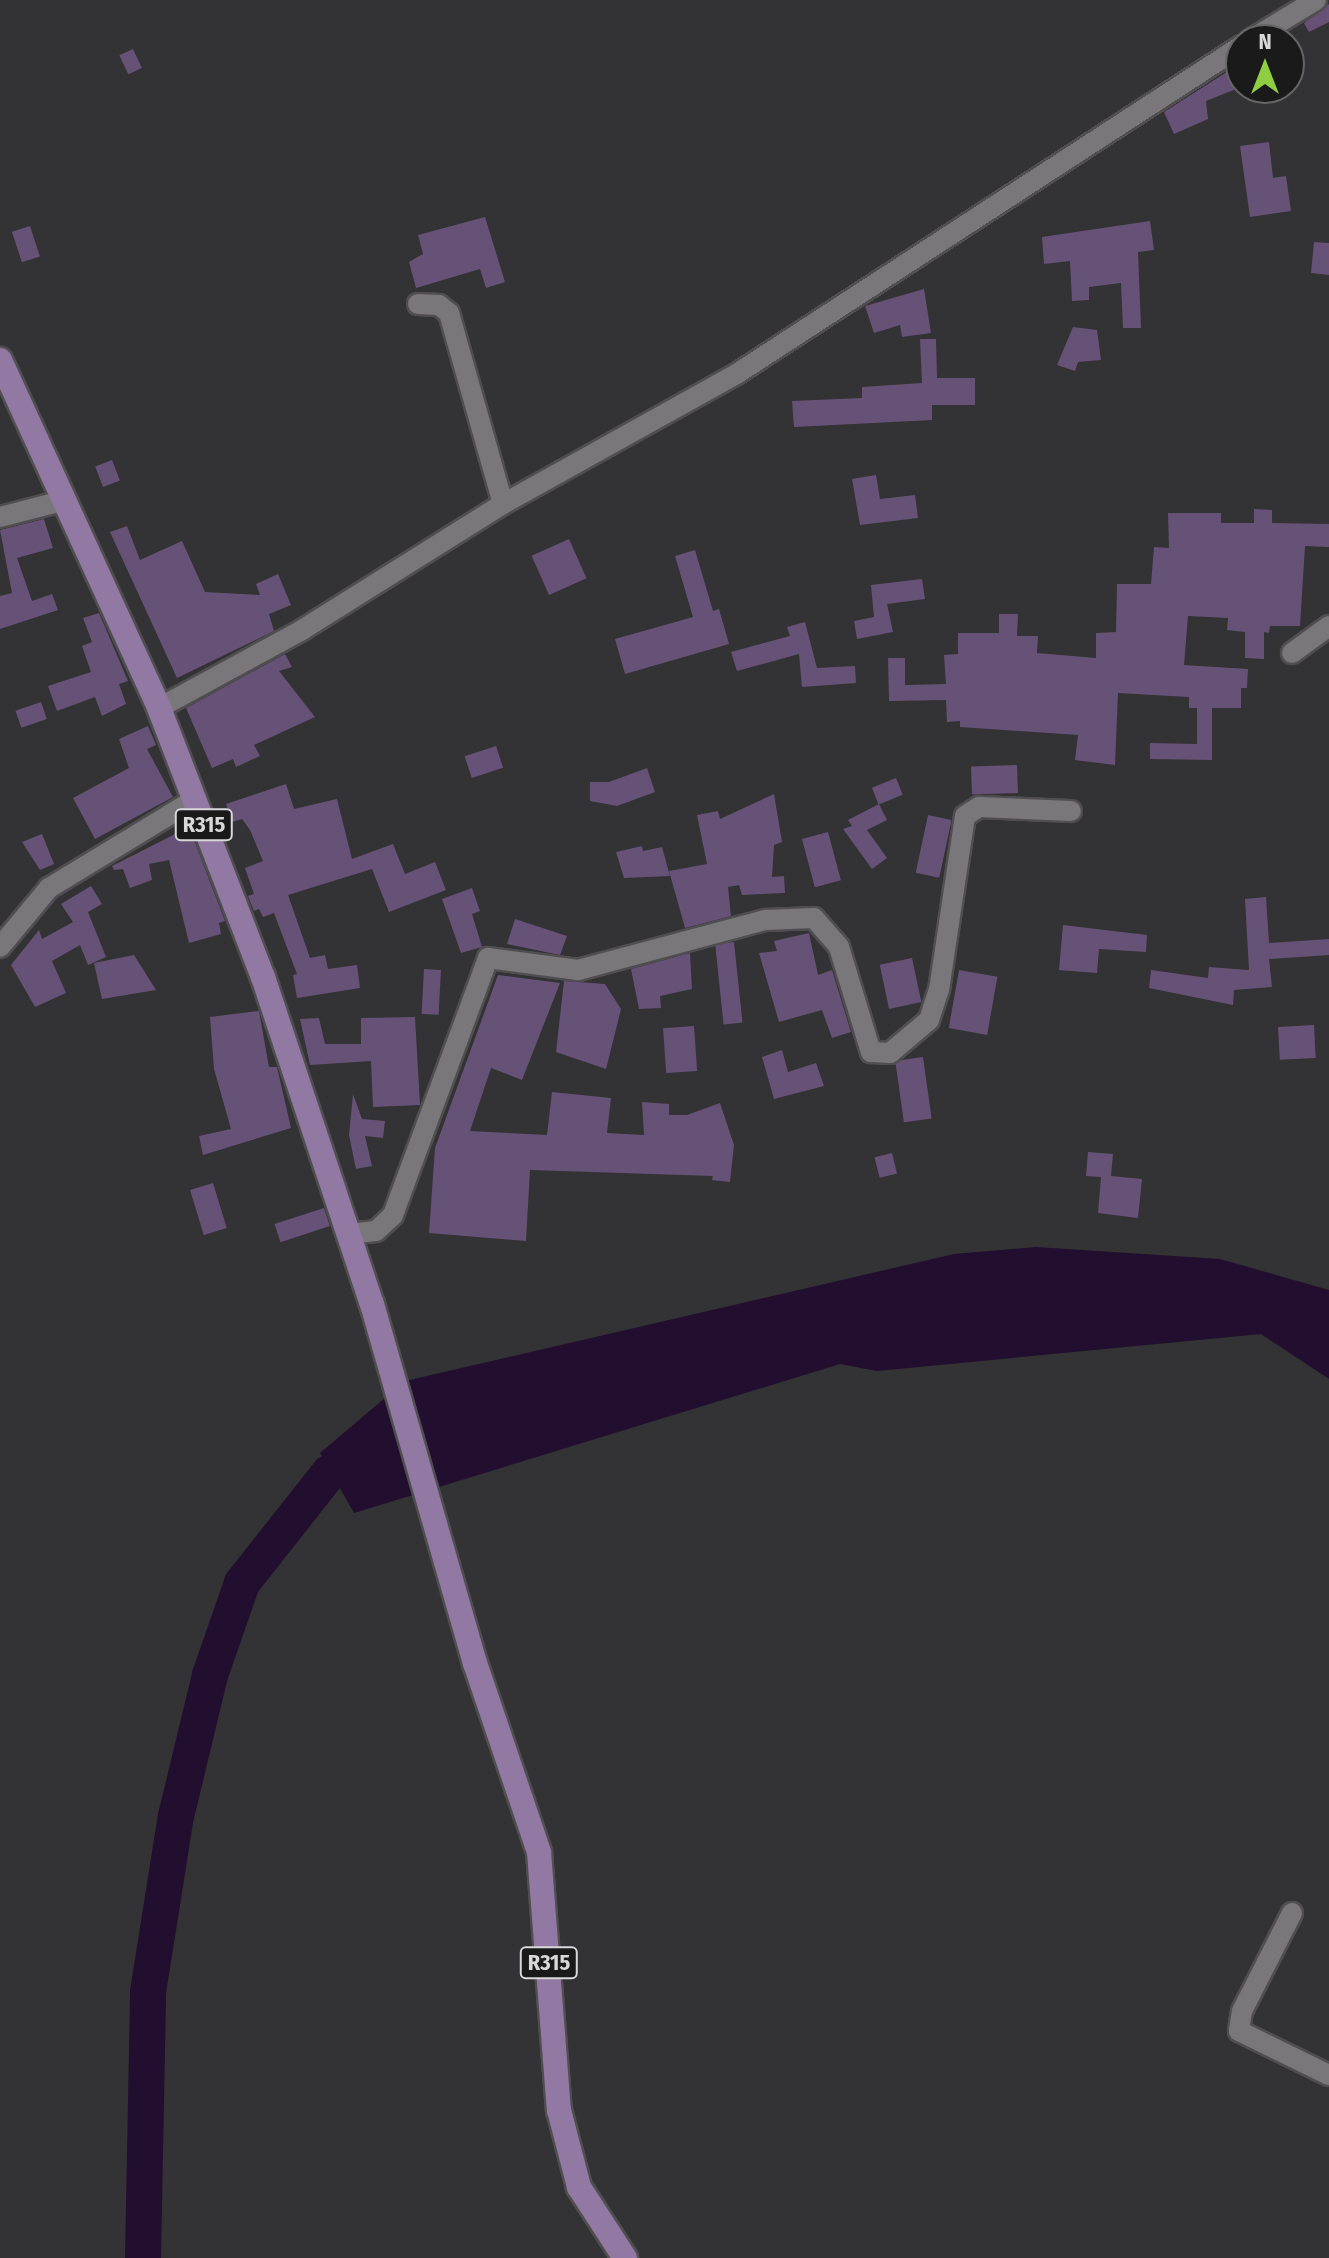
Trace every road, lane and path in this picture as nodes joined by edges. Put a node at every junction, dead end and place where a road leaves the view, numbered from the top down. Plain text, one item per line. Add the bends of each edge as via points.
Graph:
1 (1316, 0) edge
2 (1276, 24) edge
3 (1225, 56) edge
4 (418, 304) dead end
5 (0, 361) edge
6 (62, 501) junction
7 (503, 504) junction
8 (0, 517) edge
9 (1329, 626) edge
10 (1292, 653) dead end
11 (159, 708) junction
12 (194, 800) junction
13 (1071, 811) dead end
14 (0, 947) edge
15 (347, 1234) junction
16 (1292, 1913) dead end
17 (1329, 2075) edge
18 (625, 2258) edge

1 - 2 street
3 - 7 street via 738,373
4 - 7 street via 439,305 449,313
5 - 6 main road, R315
6 - 8 street
6 - 11 main road, R315
7 - 11 street via 302,630
9 - 10 street
11 - 12 main road, R315
12 - 14 street via 49,888
12 - 15 main road, R315 via 263,977
13 - 15 street via 979,807 965,816 939,990 929,1020 890,1053 871,1052 839,947 814,918 765,920 578,970 488,958 393,1215 376,1231
15 - 18 main road, R315 via 475,1663 539,1852 559,2110 579,2187
16 - 17 street via 1242,2011 1239,2031

